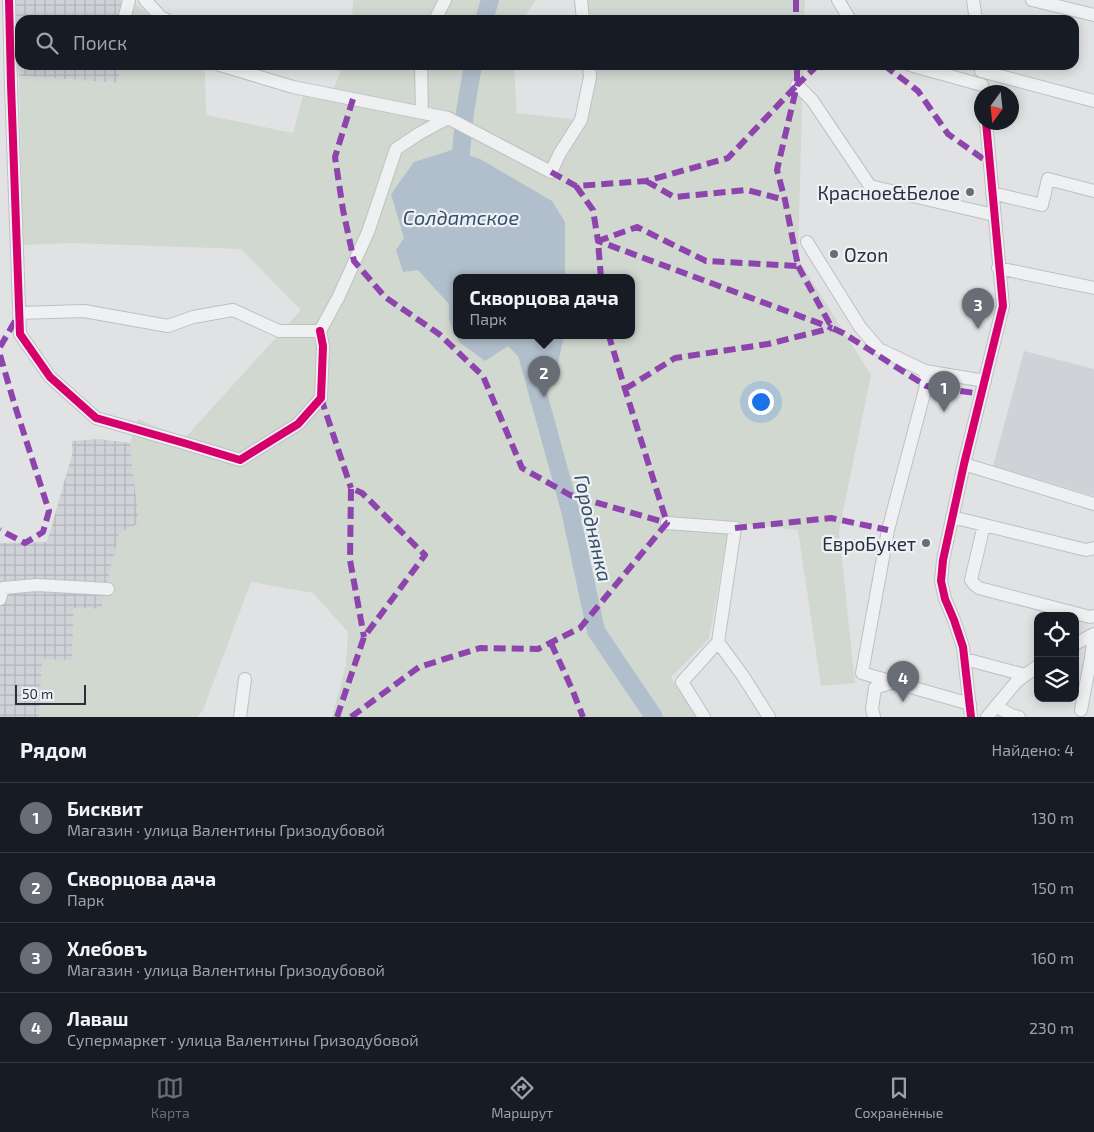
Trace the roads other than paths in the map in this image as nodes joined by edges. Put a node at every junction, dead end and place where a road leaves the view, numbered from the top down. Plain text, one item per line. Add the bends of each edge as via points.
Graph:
1 (9, 0) edge
2 (130, 0) edge
3 (145, 0) edge
4 (445, 0) edge
5 (581, 0) edge
6 (838, 0) edge
7 (973, 0) edge
8 (1032, 0) edge
9 (1094, 14) edge
10 (126, 15) edge
11 (159, 15) edge
12 (438, 15) edge
13 (582, 15) edge
14 (847, 15) edge
15 (975, 15) edge
16 (15, 22) edge
17 (237, 70) edge
18 (420, 70) edge
19 (589, 70) edge
20 (925, 70) edge
21 (981, 70) edge
22 (988, 70) edge
23 (5, 85) edge
24 (797, 85) dead end
25 (983, 85) edge
26 (974, 86) edge
27 (1094, 101) edge
28 (422, 113) junction
29 (448, 118) junction
30 (987, 130) edge
31 (1094, 191) edge
32 (992, 193) junction
33 (994, 215) junction
34 (807, 242) dead end
35 (998, 268) junction
36 (1094, 288) edge
37 (19, 313) junction
38 (320, 331) junction
39 (925, 371) junction
40 (985, 381) junction
41 (964, 464) junction
42 (1094, 504) edge
43 (952, 517) junction
44 (667, 523) dead end
45 (984, 525) junction
46 (1094, 548) edge
47 (108, 589) dead end
48 (0, 599) edge
49 (1094, 616) edge
50 (1094, 635) edge
51 (718, 642) junction
52 (1079, 642) edge
53 (1093, 656) edge
54 (965, 659) junction
55 (1034, 669) edge
56 (1025, 675) junction
57 (245, 679) dead end
58 (893, 682) junction
59 (970, 704) junction
60 (996, 706) junction
61 (1081, 710) dead end
62 (240, 717) edge
63 (704, 717) edge
64 (769, 717) edge
65 (874, 717) edge
66 (971, 717) edge
67 (987, 717) edge
68 (1019, 717) edge

1 - 16 street
2 - 10 street
3 - 11 street
4 - 12 street
5 - 13 street
6 - 14 street
7 - 15 street
8 - 9 street
16 - 23 street
17 - 28 street via 293,87
18 - 28 street
19 - 29 street via 581,120 551,172
20 - 26 street
21 - 25 street
22 - 27 street
23 - 37 street
24 - 33 street via 812,100 870,186
28 - 29 street
29 - 38 street via 396,149 368,232
30 - 32 street
31 - 32 street via 1048,179 1042,205
32 - 33 street
33 - 35 street
34 - 39 street via 860,327 880,349
35 - 36 street
35 - 40 street via 1003,306
37 - 38 street via 84,311 168,326 193,317 233,310 279,331
37 - 38 street via 20,334 50,377 96,418 240,460 298,424 321,398 323,346
39 - 40 street
39 - 58 street via 926,386 888,530 862,672
40 - 41 street
41 - 42 street
41 - 43 street
43 - 45 street
43 - 54 street via 941,581
44 - 51 street via 735,528
45 - 46 street via 1086,550
45 - 49 street via 972,580 974,584 979,588
47 - 48 street via 3,588
50 - 52 street
50 - 53 street
51 - 63 street via 682,682
51 - 64 street
53 - 61 street
54 - 56 street
54 - 59 street
55 - 56 street
56 - 60 street
57 - 62 street
58 - 59 street
58 - 65 street via 875,688
59 - 66 street
60 - 67 street
60 - 68 street

